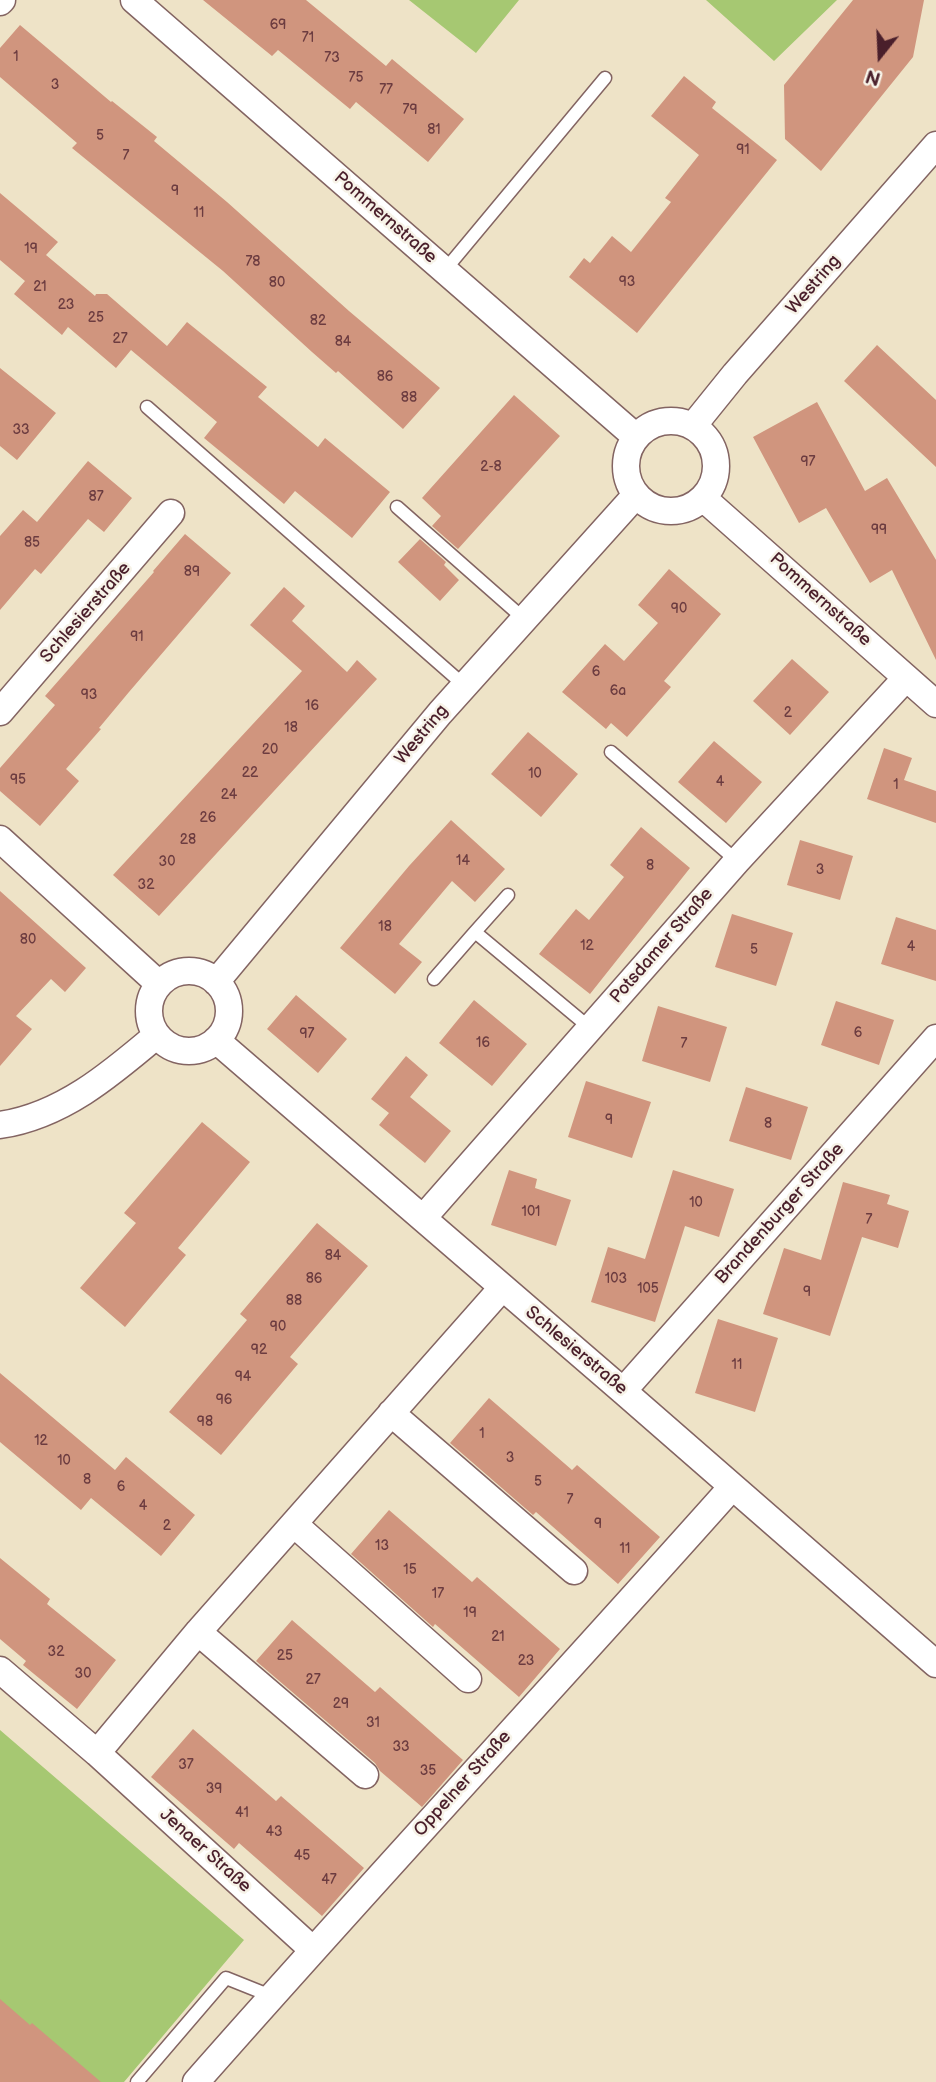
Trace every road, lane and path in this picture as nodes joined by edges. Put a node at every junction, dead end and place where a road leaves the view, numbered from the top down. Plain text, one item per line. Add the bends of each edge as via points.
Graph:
1 (134, 0) edge
2 (605, 78) dead end
3 (936, 145) edge
4 (445, 271) junction
5 (147, 407) dead end
6 (693, 426) junction
7 (636, 437) junction
8 (636, 495) junction
9 (703, 498) junction
10 (397, 507) dead end
11 (171, 513) dead end
12 (523, 618) junction
13 (906, 678) junction
14 (465, 686) junction
15 (936, 704) edge
16 (0, 712) edge
17 (611, 752) dead end
18 (0, 839) edge
19 (737, 861) junction
20 (508, 895) dead end
21 (475, 932) junction
22 (434, 979) dead end
23 (216, 982) junction
24 (159, 984) junction
25 (590, 1028) junction
26 (157, 1035) junction
27 (936, 1038) edge
28 (216, 1040) junction
29 (0, 1125) edge
30 (423, 1219) junction
31 (502, 1288) junction
32 (623, 1391) junction
33 (391, 1413) junction
34 (732, 1487) junction
35 (293, 1524) junction
36 (574, 1571) dead end
37 (198, 1632) junction
38 (936, 1664) edge
39 (0, 1670) edge
40 (468, 1679) dead end
41 (97, 1753) junction
42 (365, 1775) dead end
43 (313, 1950) junction
44 (271, 1996) junction
45 (137, 2082) edge
46 (196, 2082) edge

1 - 4 street, Pommernstraße
2 - 4 lane
3 - 6 street, Westring
4 - 7 street, Pommernstraße
5 - 14 lane
6 - 7 street via 657,422
6 - 9 street via 715,456 716,471
7 - 8 street via 625,470
8 - 9 street via 646,504 669,511 692,506
8 - 12 street, Westring
9 - 13 street, Pommernstraße
10 - 12 lane
11 - 16 street, Schlesierstraße
12 - 14 street, Westring
13 - 15 street, Pommernstraße
13 - 19 street, Potsdamer Straße
14 - 23 street, Westring
17 - 19 lane
18 - 24 street
19 - 25 street, Potsdamer Straße
20 - 21 lane
21 - 22 lane
21 - 25 lane
23 - 24 street via 202,973 185,971
23 - 28 street via 225,995 228,1014
24 - 26 street via 149,1003
25 - 30 street, Potsdamer Straße
26 - 28 street via 187,1051
26 - 29 street via 56,1109
27 - 32 street, Brandenburger Straße
28 - 30 street, Schlesierstraße
30 - 31 street, Schlesierstraße
31 - 32 street, Schlesierstraße
31 - 33 street
32 - 34 street, Schlesierstraße
33 - 35 street
33 - 36 street
34 - 38 street, Schlesierstraße
34 - 43 street, Oppelner Straße
35 - 37 street
35 - 40 street
37 - 41 street
37 - 42 street
39 - 41 street, Jenaer Straße
41 - 43 street, Jenaer Straße
43 - 44 street, Oppelner Straße
44 - 45 lane via 226,1978
44 - 46 street, Oppelner Straße

